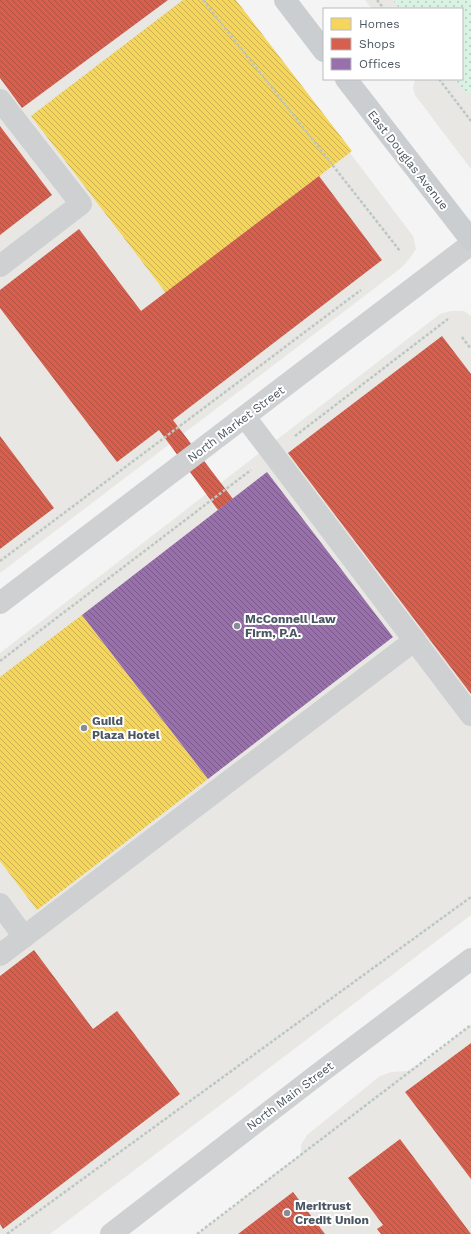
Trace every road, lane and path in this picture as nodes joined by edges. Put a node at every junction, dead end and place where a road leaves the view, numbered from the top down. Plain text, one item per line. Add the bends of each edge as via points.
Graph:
1 (203, 0) edge
2 (285, 0) edge
3 (377, 0) edge
4 (383, 8) edge
5 (323, 50) edge
6 (347, 80) edge
7 (440, 80) edge
8 (0, 100) edge
9 (471, 121) edge
10 (471, 240) edge
11 (471, 244) edge
12 (400, 251) dead end
13 (0, 266) edge
14 (366, 286) dead end
15 (448, 319) dead end
16 (462, 337) dead end
17 (471, 349) edge
18 (245, 417) junction
19 (273, 453) junction
20 (0, 561) edge
21 (0, 603) edge
22 (415, 640) junction
23 (0, 662) edge
24 (471, 715) edge
25 (471, 897) edge
26 (0, 904) edge
27 (24, 937) junction
28 (0, 955) edge
29 (471, 959) edge
30 (471, 1025) edge
31 (7, 1234) edge
32 (111, 1234) edge
33 (197, 1234) edge

1 - 12 path
2 - 5 main road
3 - 4 path
6 - 10 main road, East Douglas Avenue
7 - 9 path
8 - 13 street via 81,204
11 - 18 street, North Market Street
14 - 20 path
15 - 19 path
16 - 17 path
18 - 19 street
18 - 21 street, North Market Street
19 - 22 street
19 - 23 path
22 - 24 street
22 - 27 street
25 - 31 path
26 - 27 street
27 - 28 street
29 - 32 street, North Main Street
30 - 33 path

